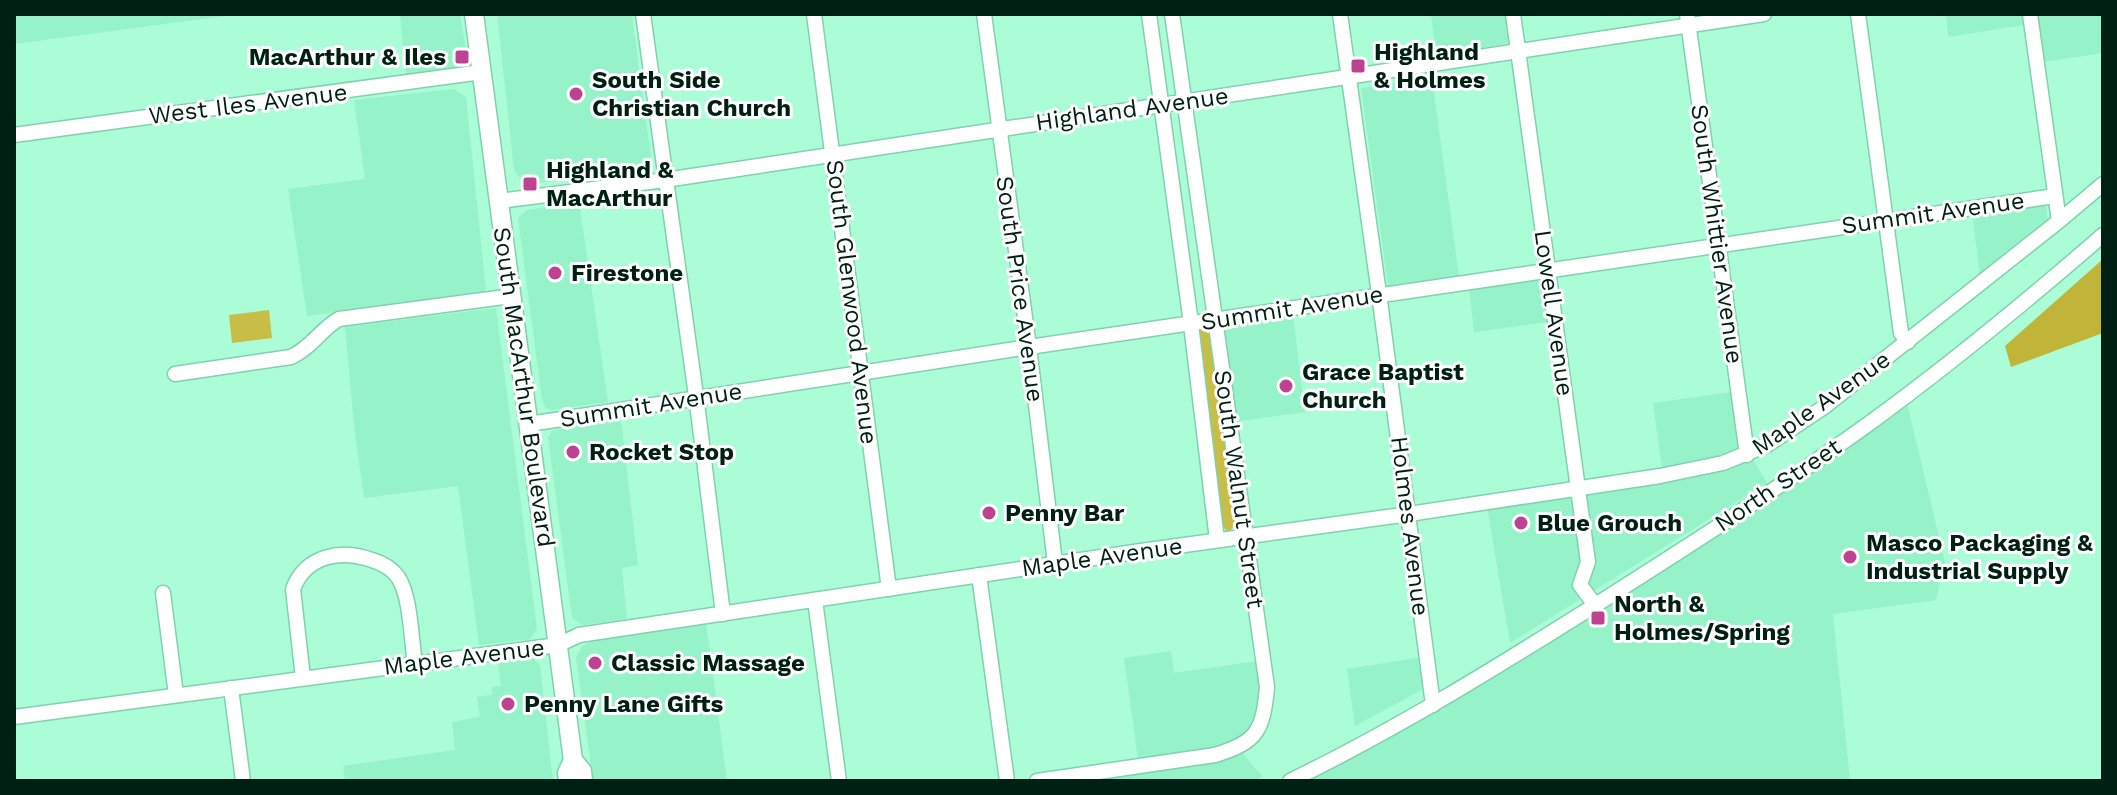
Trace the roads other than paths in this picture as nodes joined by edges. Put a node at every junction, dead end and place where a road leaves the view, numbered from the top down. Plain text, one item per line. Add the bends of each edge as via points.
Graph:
1 (474, 14) edge
2 (643, 14) edge
3 (814, 14) edge
4 (984, 14) edge
5 (1149, 14) edge
6 (1172, 14) edge
7 (1340, 14) edge
8 (1513, 14) edge
9 (1764, 14) edge
10 (1858, 14) edge
11 (2030, 14) edge
12 (1688, 20) edge
13 (1518, 51) junction
14 (482, 72) junction
15 (1349, 76) junction
16 (1184, 101) junction
17 (1162, 104) junction
18 (1000, 129) junction
19 (14, 135) edge
20 (833, 153) junction
21 (665, 180) junction
22 (2103, 184) edge
23 (2055, 196) junction
24 (499, 201) junction
25 (1886, 220) junction
26 (2059, 221) junction
27 (2103, 235) edge
28 (1718, 246) junction
29 (1549, 270) junction
30 (1380, 295) junction
31 (512, 296) junction
32 (1215, 320) junction
33 (1191, 324) junction
34 (1908, 342) junction
35 (1029, 347) junction
36 (862, 373) junction
37 (175, 374) dead end
38 (695, 397) junction
39 (529, 424) junction
40 (1747, 455) junction
41 (1578, 489) junction
42 (1409, 514) junction
43 (1245, 536) junction
44 (1217, 540) junction
45 (1055, 563) junction
46 (979, 575) junction
47 (889, 589) junction
48 (163, 593) dead end
49 (815, 600) junction
50 (1595, 605) junction
51 (723, 614) junction
52 (558, 645) junction
53 (415, 663) junction
54 (303, 678) junction
55 (231, 688) junction
56 (176, 695) junction
57 (1433, 705) junction
58 (14, 717) edge
59 (573, 760) junction
60 (243, 781) edge
61 (568, 781) edge
62 (583, 781) edge
63 (839, 781) edge
64 (1007, 781) edge
65 (1037, 781) edge
66 (1290, 781) edge

1 - 14 main road, South MacArthur Boulevard
2 - 21 street
3 - 20 street, South Glenwood Avenue
4 - 18 street, South Price Avenue
5 - 17 street, South Walnut Street
6 - 16 street, South Walnut Street
7 - 15 street, Holmes Avenue
8 - 13 street, Lowell Avenue
9 - 12 street, Highland Avenue
10 - 25 street
11 - 23 street
12 - 13 street, Highland Avenue
12 - 28 street, South Whittier Avenue
13 - 15 street, Highland Avenue
13 - 29 street, Lowell Avenue
14 - 19 street, West Iles Avenue
14 - 24 main road, South MacArthur Boulevard
15 - 16 street, Highland Avenue
15 - 30 street, Holmes Avenue
16 - 17 street, Highland Avenue
16 - 32 street, South Walnut Street
17 - 18 street, Highland Avenue
17 - 33 street, South Walnut Street
18 - 20 street, Highland Avenue
18 - 35 street, South Price Avenue
20 - 21 street, Highland Avenue
20 - 36 street, South Glenwood Avenue
21 - 24 street, Highland Avenue
21 - 38 street
22 - 26 street, Maple Avenue
23 - 25 street, Summit Avenue
23 - 26 street
24 - 31 main road, South MacArthur Boulevard
25 - 28 street, Summit Avenue
25 - 34 street via 1901,333
26 - 34 street, Maple Avenue
27 - 50 street, North Street via 1868,424
28 - 29 street, Summit Avenue
28 - 40 street, South Whittier Avenue
29 - 30 street, Summit Avenue
29 - 41 street, Lowell Avenue
30 - 32 street, Summit Avenue
30 - 42 street, Holmes Avenue
31 - 37 street via 339,319 291,357
31 - 39 main road, South MacArthur Boulevard
32 - 33 street, Summit Avenue
32 - 43 street, South Walnut Street
33 - 35 street, Summit Avenue
33 - 44 street, South Walnut Street
34 - 40 street, Maple Avenue via 1824,407
35 - 36 street, Summit Avenue
35 - 45 street, South Price Avenue
36 - 38 street, Summit Avenue
36 - 47 street, South Glenwood Avenue
38 - 39 street, Summit Avenue
38 - 51 street
39 - 52 main road, South MacArthur Boulevard
40 - 41 street, Maple Avenue
41 - 42 street, Maple Avenue
41 - 50 street, Lowell Avenue via 1588,562 1580,585
42 - 43 street, Maple Avenue
42 - 57 street, Holmes Avenue
43 - 44 street, Maple Avenue
43 - 65 street, South Walnut Street via 1267,687 1260,725 1247,743 1215,755
44 - 45 street, Maple Avenue
45 - 46 street, Maple Avenue
46 - 47 street, Maple Avenue
46 - 64 street
47 - 49 street, Maple Avenue
48 - 56 street
49 - 51 street, Maple Avenue
49 - 63 street
50 - 57 street, North Street
51 - 52 street, Maple Avenue via 579,635
52 - 53 street, Maple Avenue
52 - 59 main road, South MacArthur Boulevard
53 - 54 street, Maple Avenue
53 - 54 street via 406,600 396,574 364,557 338,555 307,566 293,589
54 - 55 street, Maple Avenue
55 - 56 street, Maple Avenue
55 - 60 street
56 - 58 street, Maple Avenue
57 - 66 street, North Street
59 - 61 main road, South MacArthur Boulevard
59 - 62 main road, South MacArthur Boulevard

